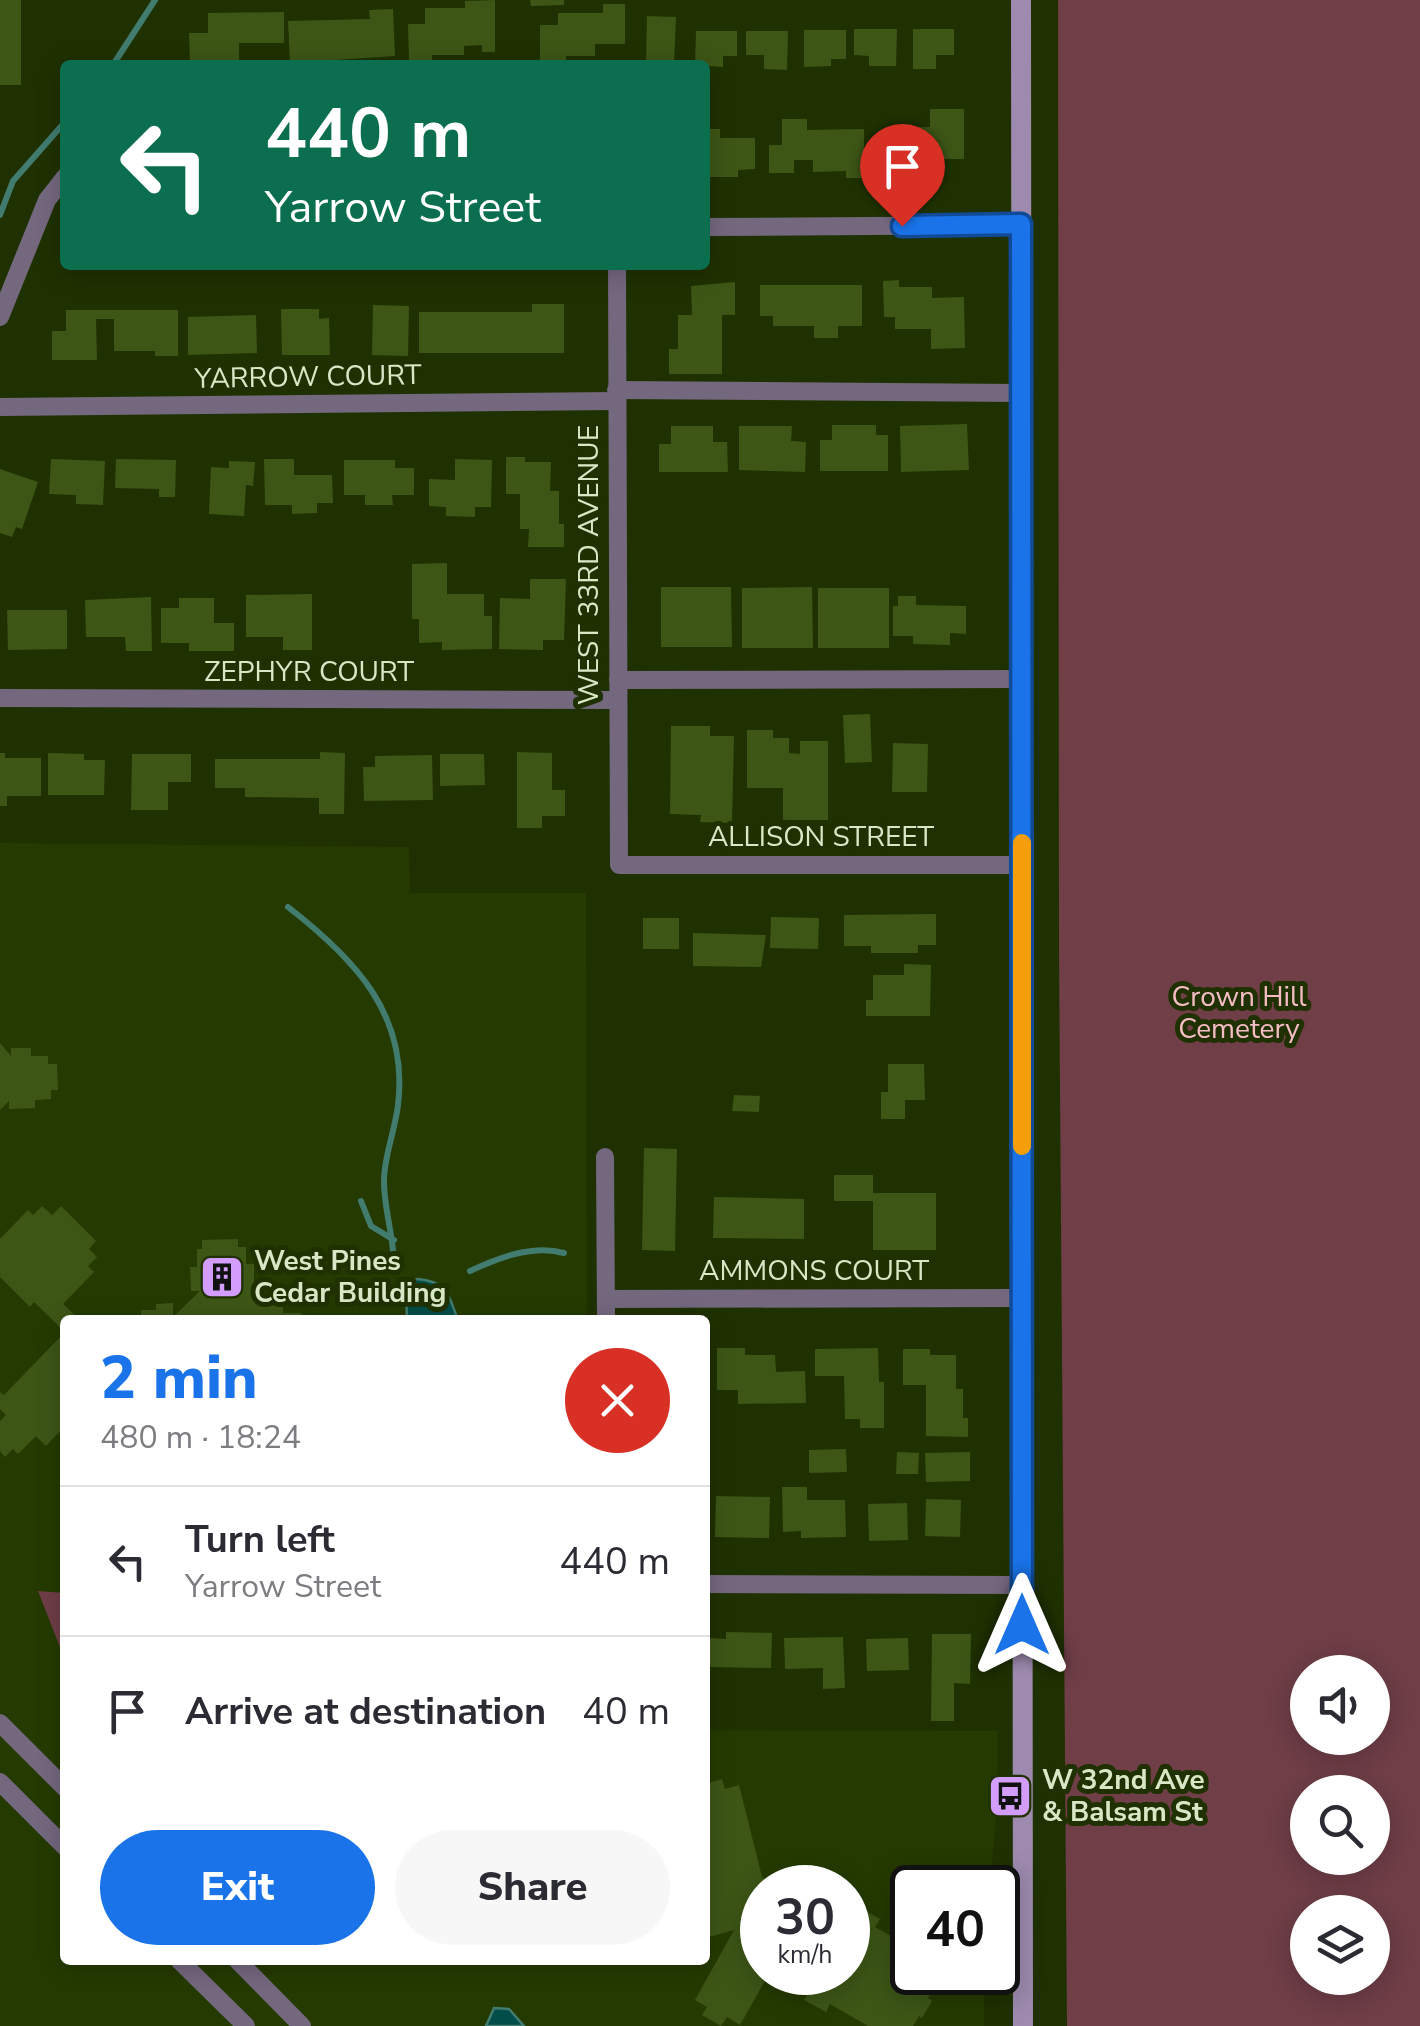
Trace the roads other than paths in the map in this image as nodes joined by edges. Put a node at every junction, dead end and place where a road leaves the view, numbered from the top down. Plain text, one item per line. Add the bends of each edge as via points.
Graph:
1 (1021, 0) edge
2 (60, 184) edge
3 (1021, 224) junction
4 (710, 227) edge
5 (617, 270) edge
6 (0, 317) edge
7 (1021, 393) junction
8 (616, 395) junction
9 (0, 407) edge
10 (1021, 679) junction
11 (618, 680) junction
12 (0, 698) edge
13 (618, 700) junction
14 (620, 864) joint
15 (1022, 865) junction
16 (606, 1157) dead end
17 (1022, 1298) junction
18 (606, 1299) junction
19 (606, 1315) edge
20 (710, 1584) edge
21 (1022, 1585) junction
22 (0, 1722) edge
23 (0, 1782) edge
24 (60, 1783) edge
25 (60, 1842) edge
26 (185, 1965) edge
27 (241, 1965) edge
28 (246, 2026) edge
29 (302, 2026) edge
30 (1023, 2026) edge

1 - 3 street
2 - 6 street
3 - 4 street
3 - 7 street
5 - 8 street, WEST 33RD AVENUE
7 - 8 street, YARROW COURT
7 - 10 street
8 - 9 street, YARROW COURT
8 - 11 street, WEST 33RD AVENUE
10 - 11 street
10 - 15 street
11 - 13 street, WEST 33RD AVENUE
12 - 13 street, ZEPHYR COURT
13 - 14 street, WEST 33RD AVENUE
14 - 15 street, ALLISON STREET
15 - 17 street
16 - 18 street
17 - 18 street, AMMONS COURT
17 - 21 street
18 - 19 street
20 - 21 street
21 - 30 street
22 - 24 street
23 - 25 street
26 - 28 street
27 - 29 street

